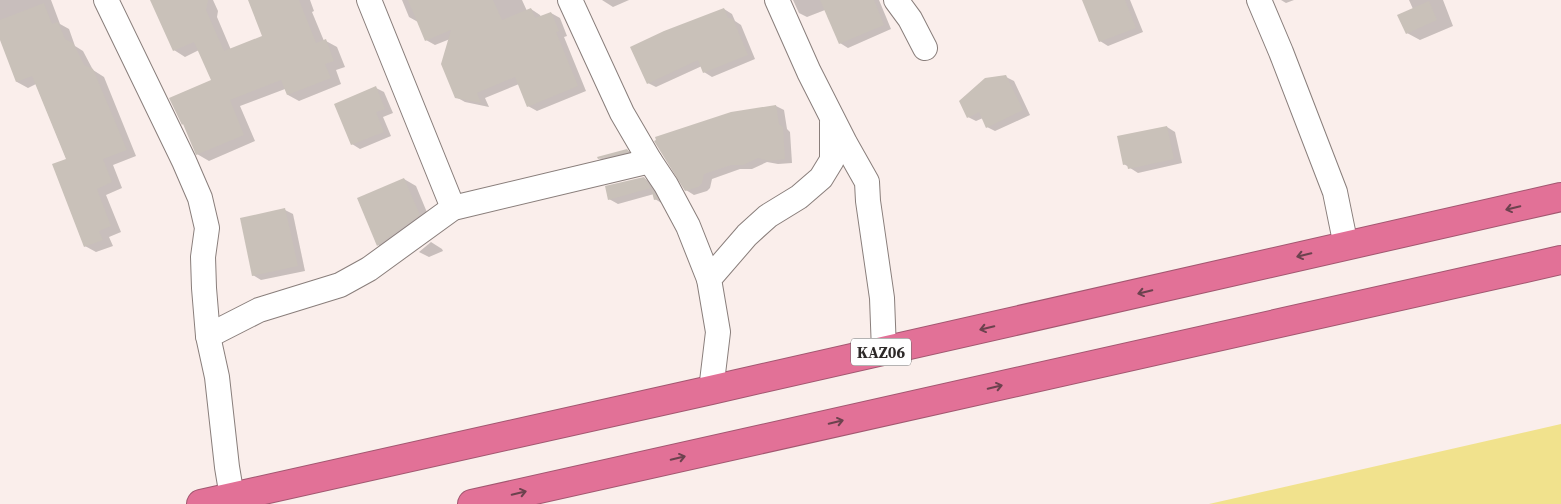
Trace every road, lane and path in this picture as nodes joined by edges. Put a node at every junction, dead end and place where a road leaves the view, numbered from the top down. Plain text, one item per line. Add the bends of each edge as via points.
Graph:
1 (106, 0) edge
2 (369, 0) edge
3 (570, 0) edge
4 (777, 0) edge
5 (896, 0) edge
6 (1259, 0) edge
7 (925, 48) dead end
8 (832, 116) junction
9 (650, 161) junction
10 (1561, 197) edge
11 (453, 208) junction
12 (1346, 246) junction
13 (1561, 260) edge
14 (710, 279) junction
15 (208, 336) junction
16 (884, 351) junction
17 (711, 390) junction
18 (232, 497) junction
19 (201, 504) edge
20 (472, 504) edge

1 - 15 street via 200,198 207,228 203,257
2 - 11 street
3 - 9 street via 622,113
4 - 8 street
5 - 7 street
6 - 12 street via 1335,192
8 - 14 street via 832,160 821,178 747,235
8 - 16 street via 867,182 882,298
9 - 11 street
9 - 14 street via 688,226
10 -> 12 highway, KАZ06
11 - 15 street via 369,269 340,285 259,310
12 -> 16 highway, KАZ06
20 -> 13 highway
14 - 17 street via 718,332
15 - 18 street via 217,377
16 - 17 highway, KАZ06
17 - 18 highway, KАZ06
18 - 19 highway, KАZ06

